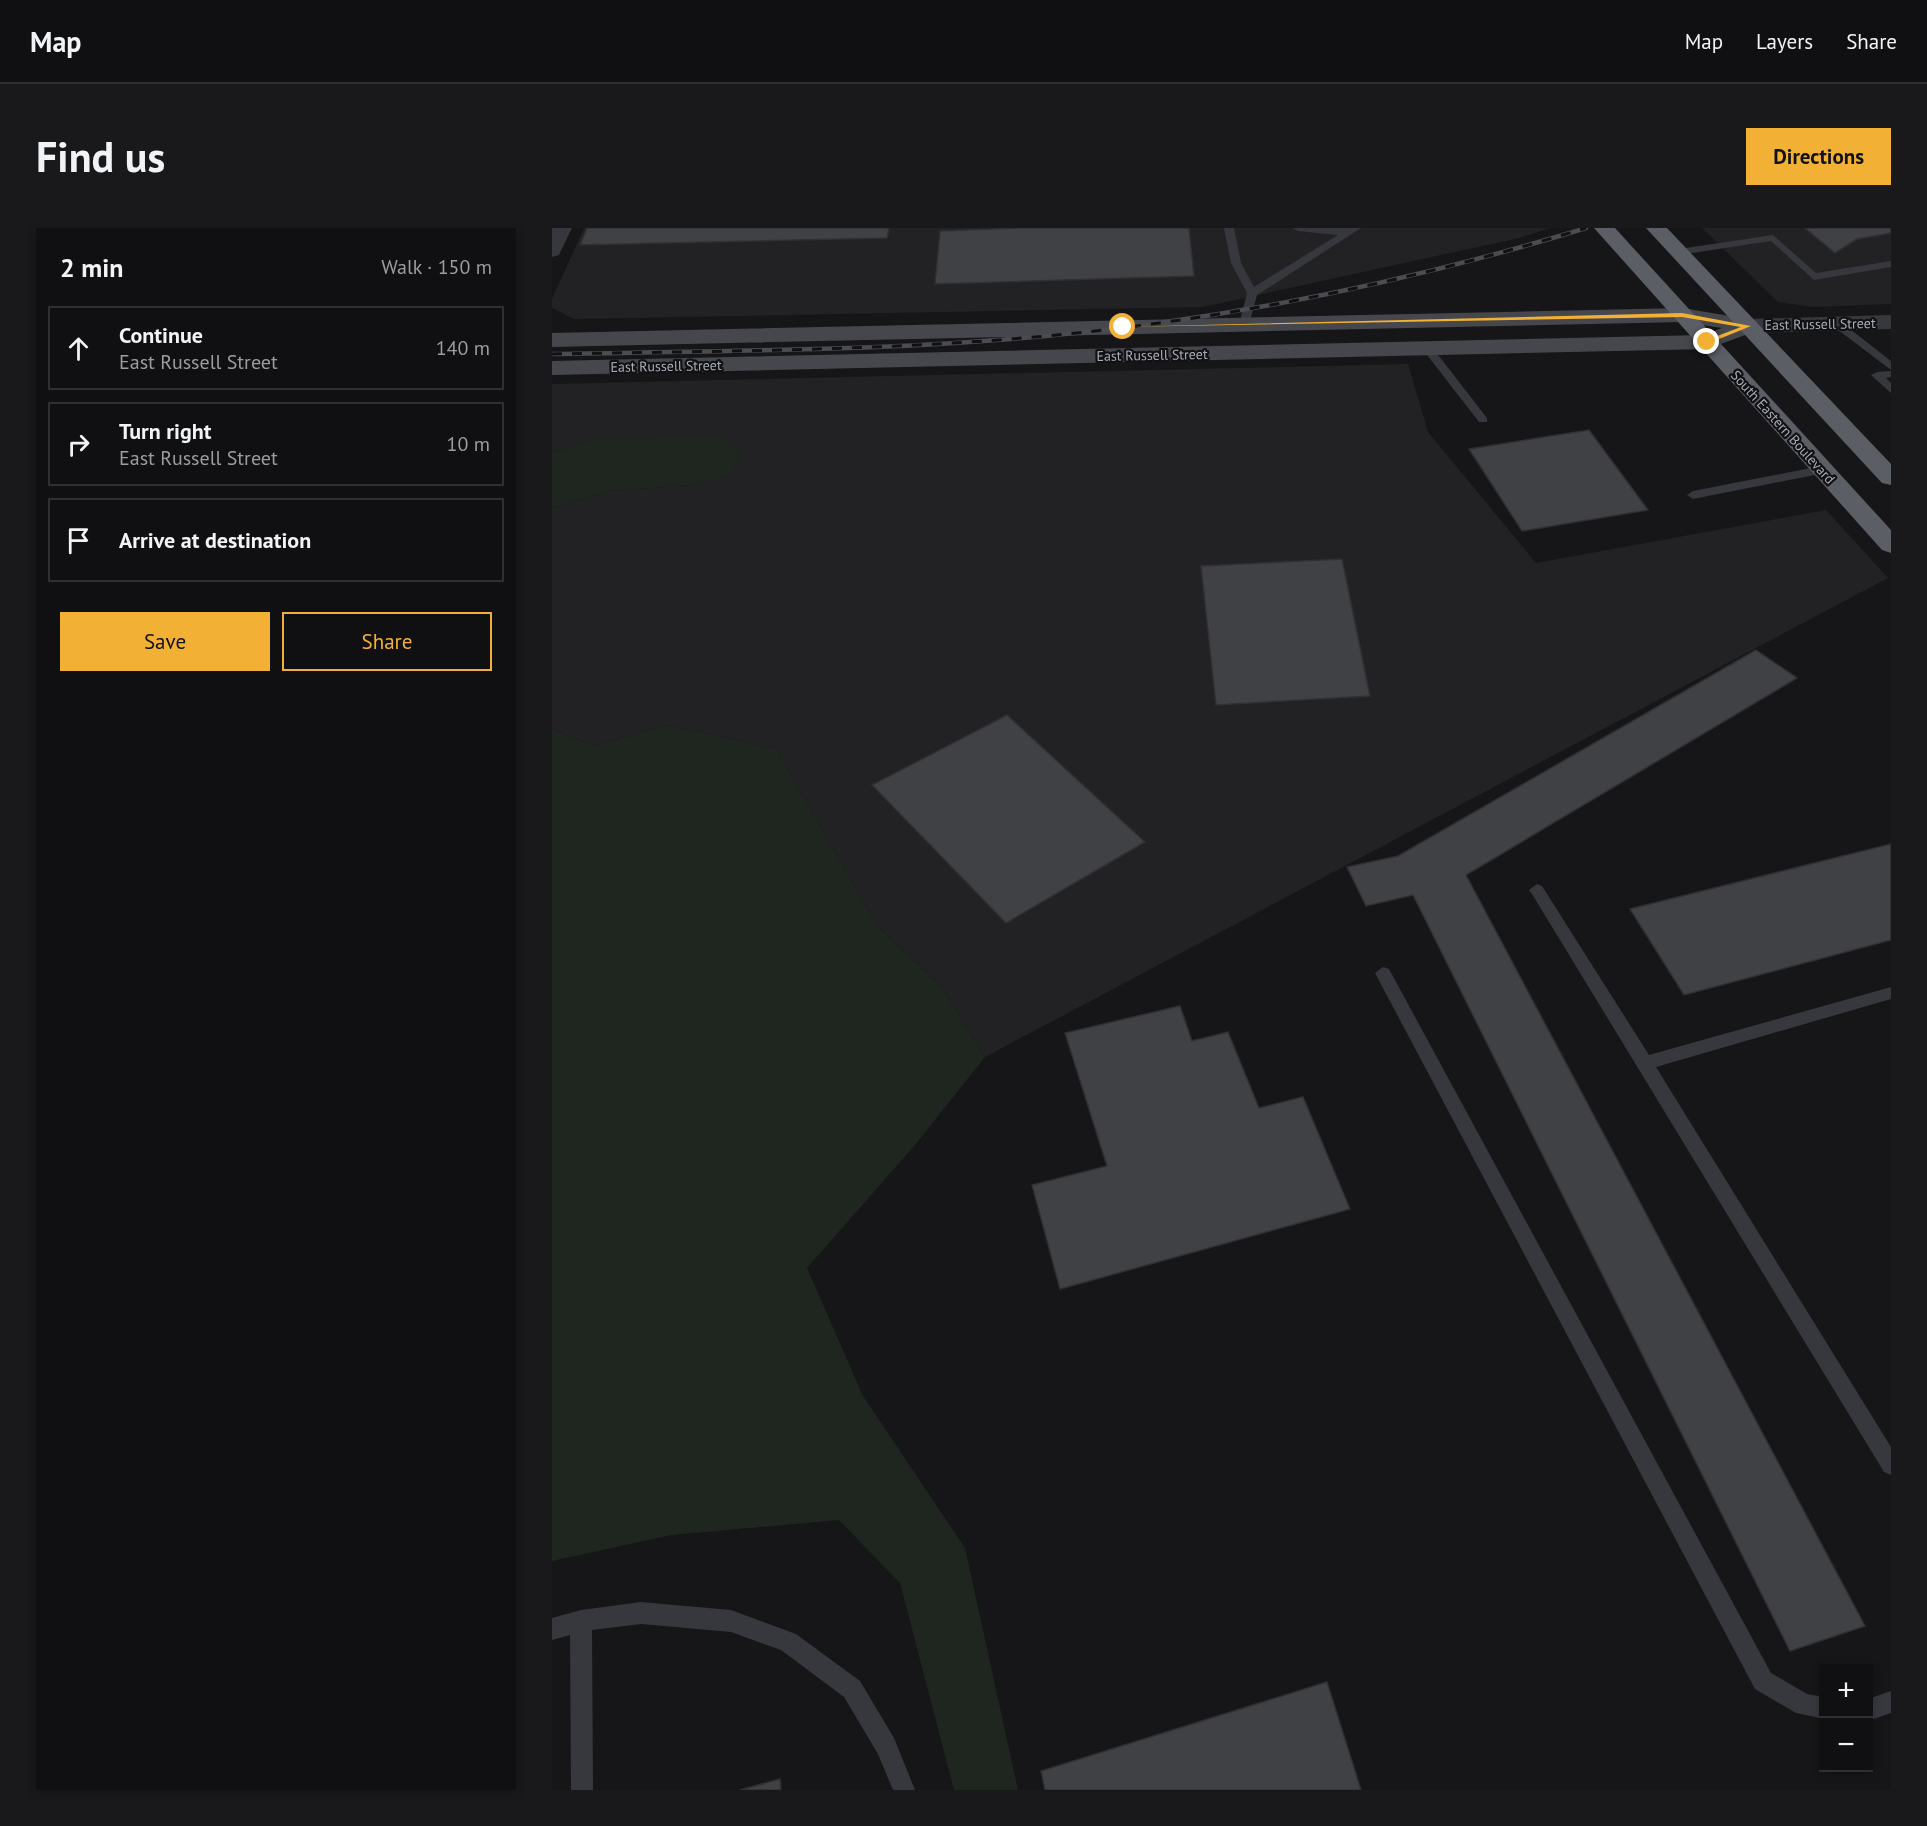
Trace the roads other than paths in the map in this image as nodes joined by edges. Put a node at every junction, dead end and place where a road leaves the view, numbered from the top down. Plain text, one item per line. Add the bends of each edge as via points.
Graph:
1 (562, 228) edge
2 (1229, 228) edge
3 (1298, 228) edge
4 (1604, 228) edge
5 (1656, 228) edge
6 (1352, 230) edge
7 (552, 251) edge
8 (1679, 252) junction
9 (1891, 264) edge
10 (1252, 293) junction
11 (1682, 315) junction
12 (1891, 322) edge
13 (1837, 324) junction
14 (1244, 325) junction
15 (1748, 326) junction
16 (552, 340) edge
17 (1707, 342) junction
18 (1428, 349) junction
19 (552, 368) edge
20 (1891, 368) edge
21 (1891, 374) edge
22 (1891, 390) edge
23 (1483, 420) dead end
24 (1821, 470) junction
25 (1890, 476) edge
26 (1693, 495) dead end
27 (1891, 545) edge
28 (1538, 890) dead end
29 (1383, 973) dead end
30 (1891, 993) edge
31 (1645, 1063) junction
32 (1891, 1465) edge
33 (581, 1621) junction
34 (552, 1629) edge
35 (1891, 1702) edge
36 (1819, 1707) edge
37 (1873, 1709) edge
38 (582, 1790) edge
39 (904, 1790) edge

1 - 7 street
2 - 10 lane via 1236,263
3 - 6 lane
4 - 11 highway, South Eastern Boulevard
5 - 8 highway
6 - 10 lane
8 - 9 lane via 1773,238 1814,277
8 - 15 highway
10 - 14 lane
11 - 14 main road, East Russell Street
11 - 15 main road, East Russell Street
11 - 17 highway, South Eastern Boulevard
12 - 13 street, East Russell Street
13 - 15 street, East Russell Street
13 - 20 lane
14 - 16 main road, East Russell Street
15 - 17 main road, East Russell Street
15 - 25 highway
17 - 18 main road, East Russell Street
17 - 24 highway, South Eastern Boulevard
18 - 19 main road, East Russell Street
18 - 23 lane
21 - 22 lane via 1877,375
24 - 26 lane
24 - 27 highway, South Eastern Boulevard
28 - 31 lane
29 - 36 lane via 1763,1681 1804,1705
30 - 31 lane
31 - 32 lane
33 - 34 lane
33 - 38 lane
33 - 39 lane via 641,1613 731,1621 788,1642 852,1689 886,1746
35 - 37 lane

